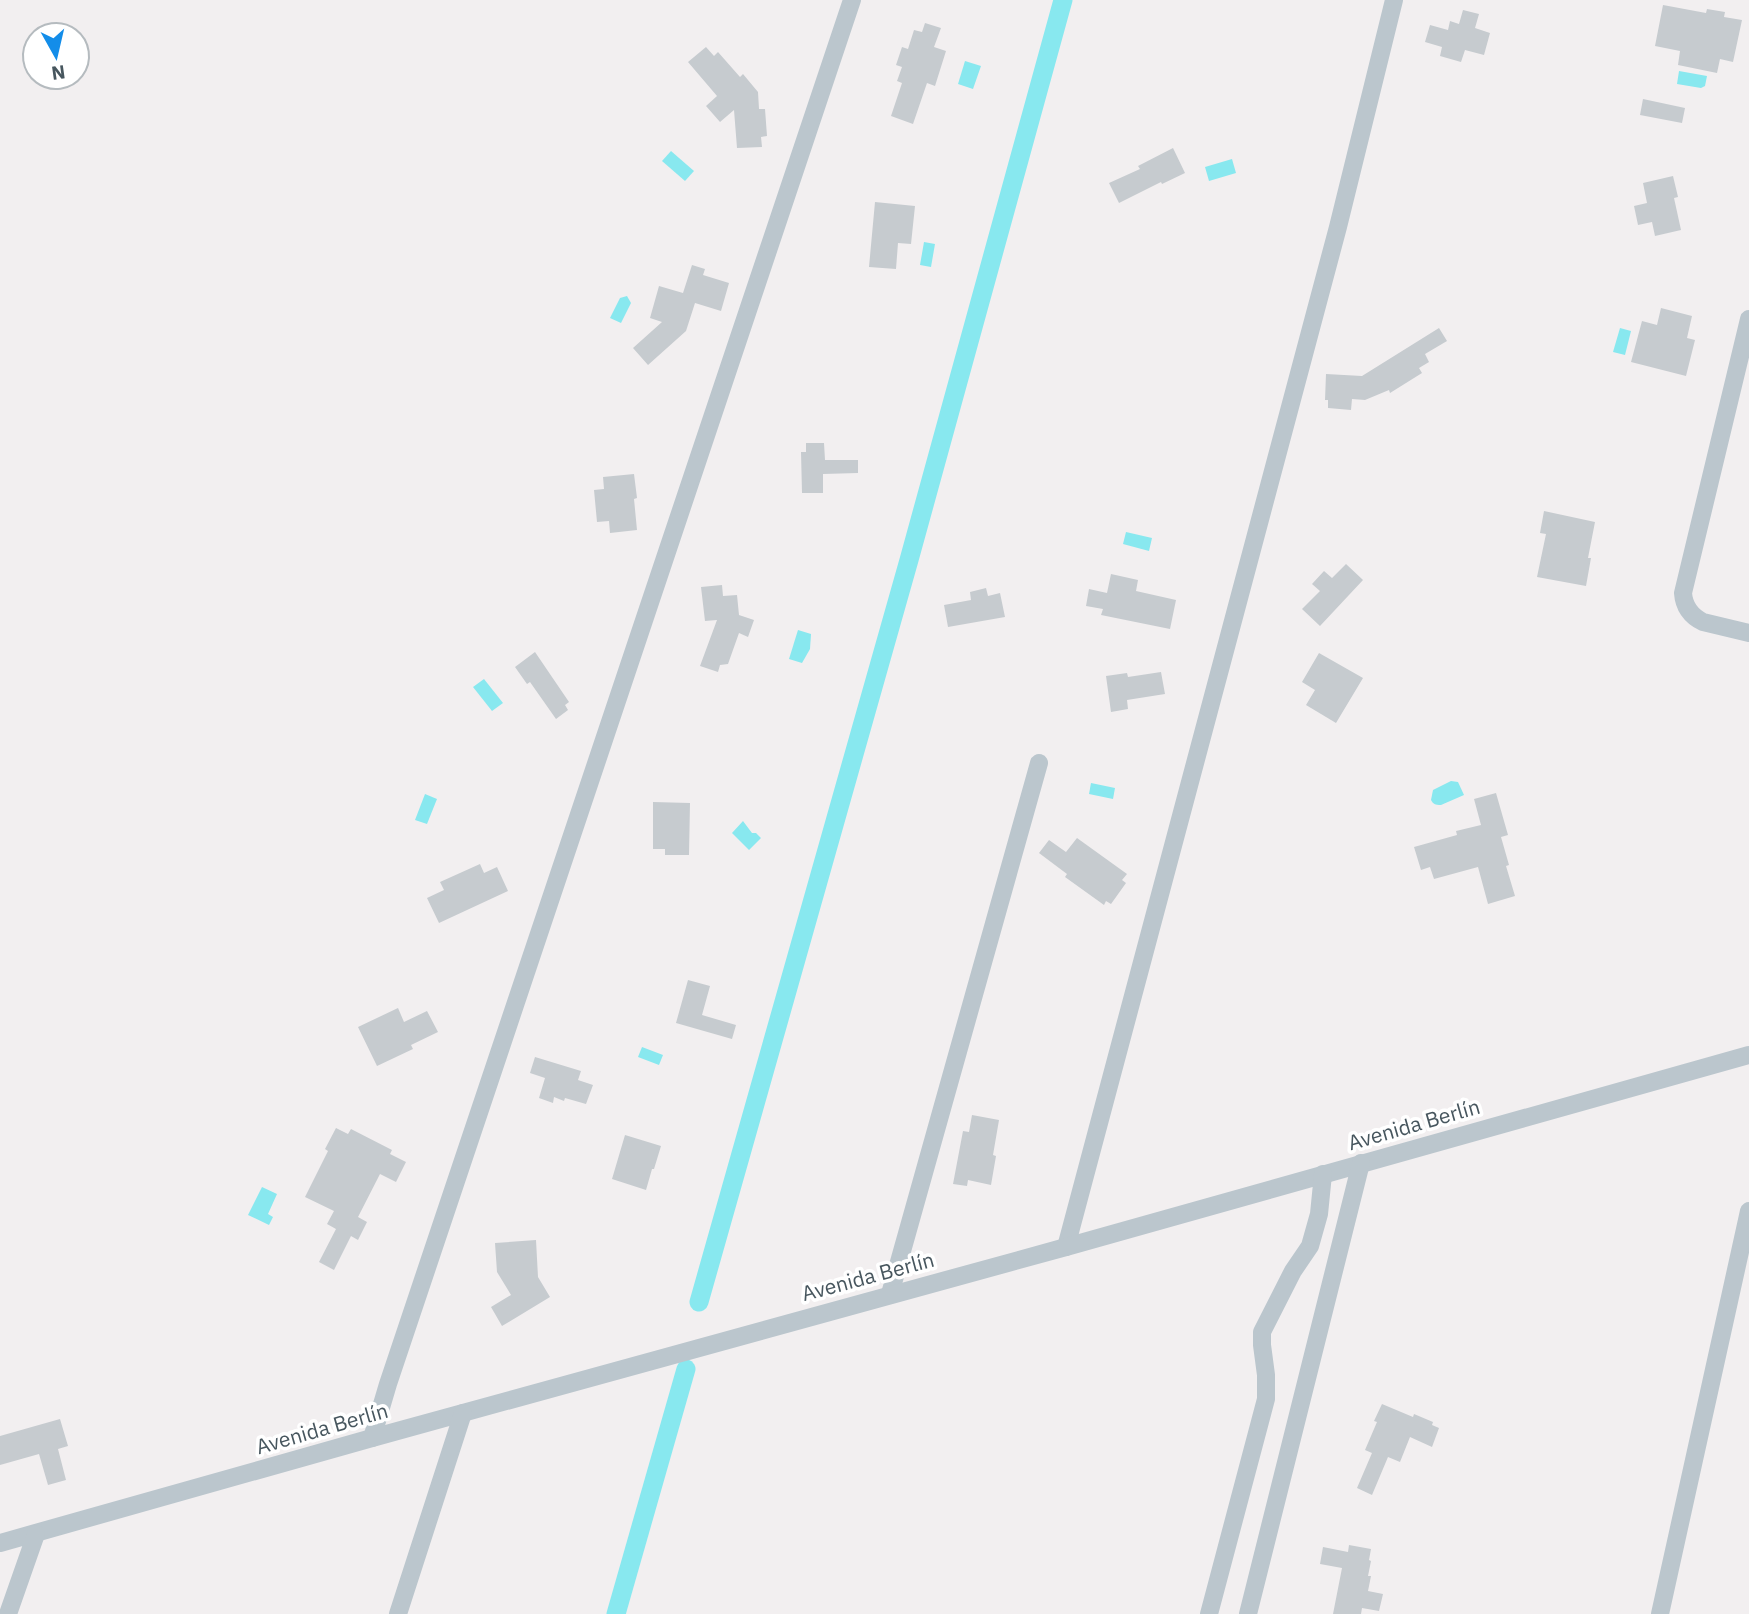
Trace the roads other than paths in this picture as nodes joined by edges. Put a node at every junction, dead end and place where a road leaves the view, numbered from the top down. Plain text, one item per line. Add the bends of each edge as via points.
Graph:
1 (852, 0) edge
2 (1394, 0) edge
3 (1749, 319) edge
4 (1749, 633) edge
5 (1039, 763) dead end
6 (1749, 1055) edge
7 (1361, 1163) junction
8 (1323, 1174) junction
9 (1749, 1211) edge
10 (1066, 1247) junction
11 (890, 1294) junction
12 (463, 1413) junction
13 (372, 1438) junction
14 (36, 1534) junction
15 (0, 1543) edge
16 (8, 1614) edge
17 (398, 1614) edge
18 (1209, 1614) edge
19 (1248, 1614) edge
20 (1660, 1614) edge

1 - 13 street
2 - 10 street via 1338,227
3 - 4 street via 1683,593 1686,607 1696,619
5 - 11 street
6 - 7 street, Avenida Berlín
7 - 8 street, Avenida Berlín
7 - 19 street
8 - 10 street, Avenida Berlín
8 - 18 street via 1310,1246 1262,1332 1266,1399
9 - 20 street
10 - 11 street, Avenida Berlín
11 - 12 street, Avenida Berlín
12 - 13 street, Avenida Berlín
12 - 17 street
13 - 14 street, Avenida Berlín
14 - 15 street, Avenida Berlín
14 - 16 street

